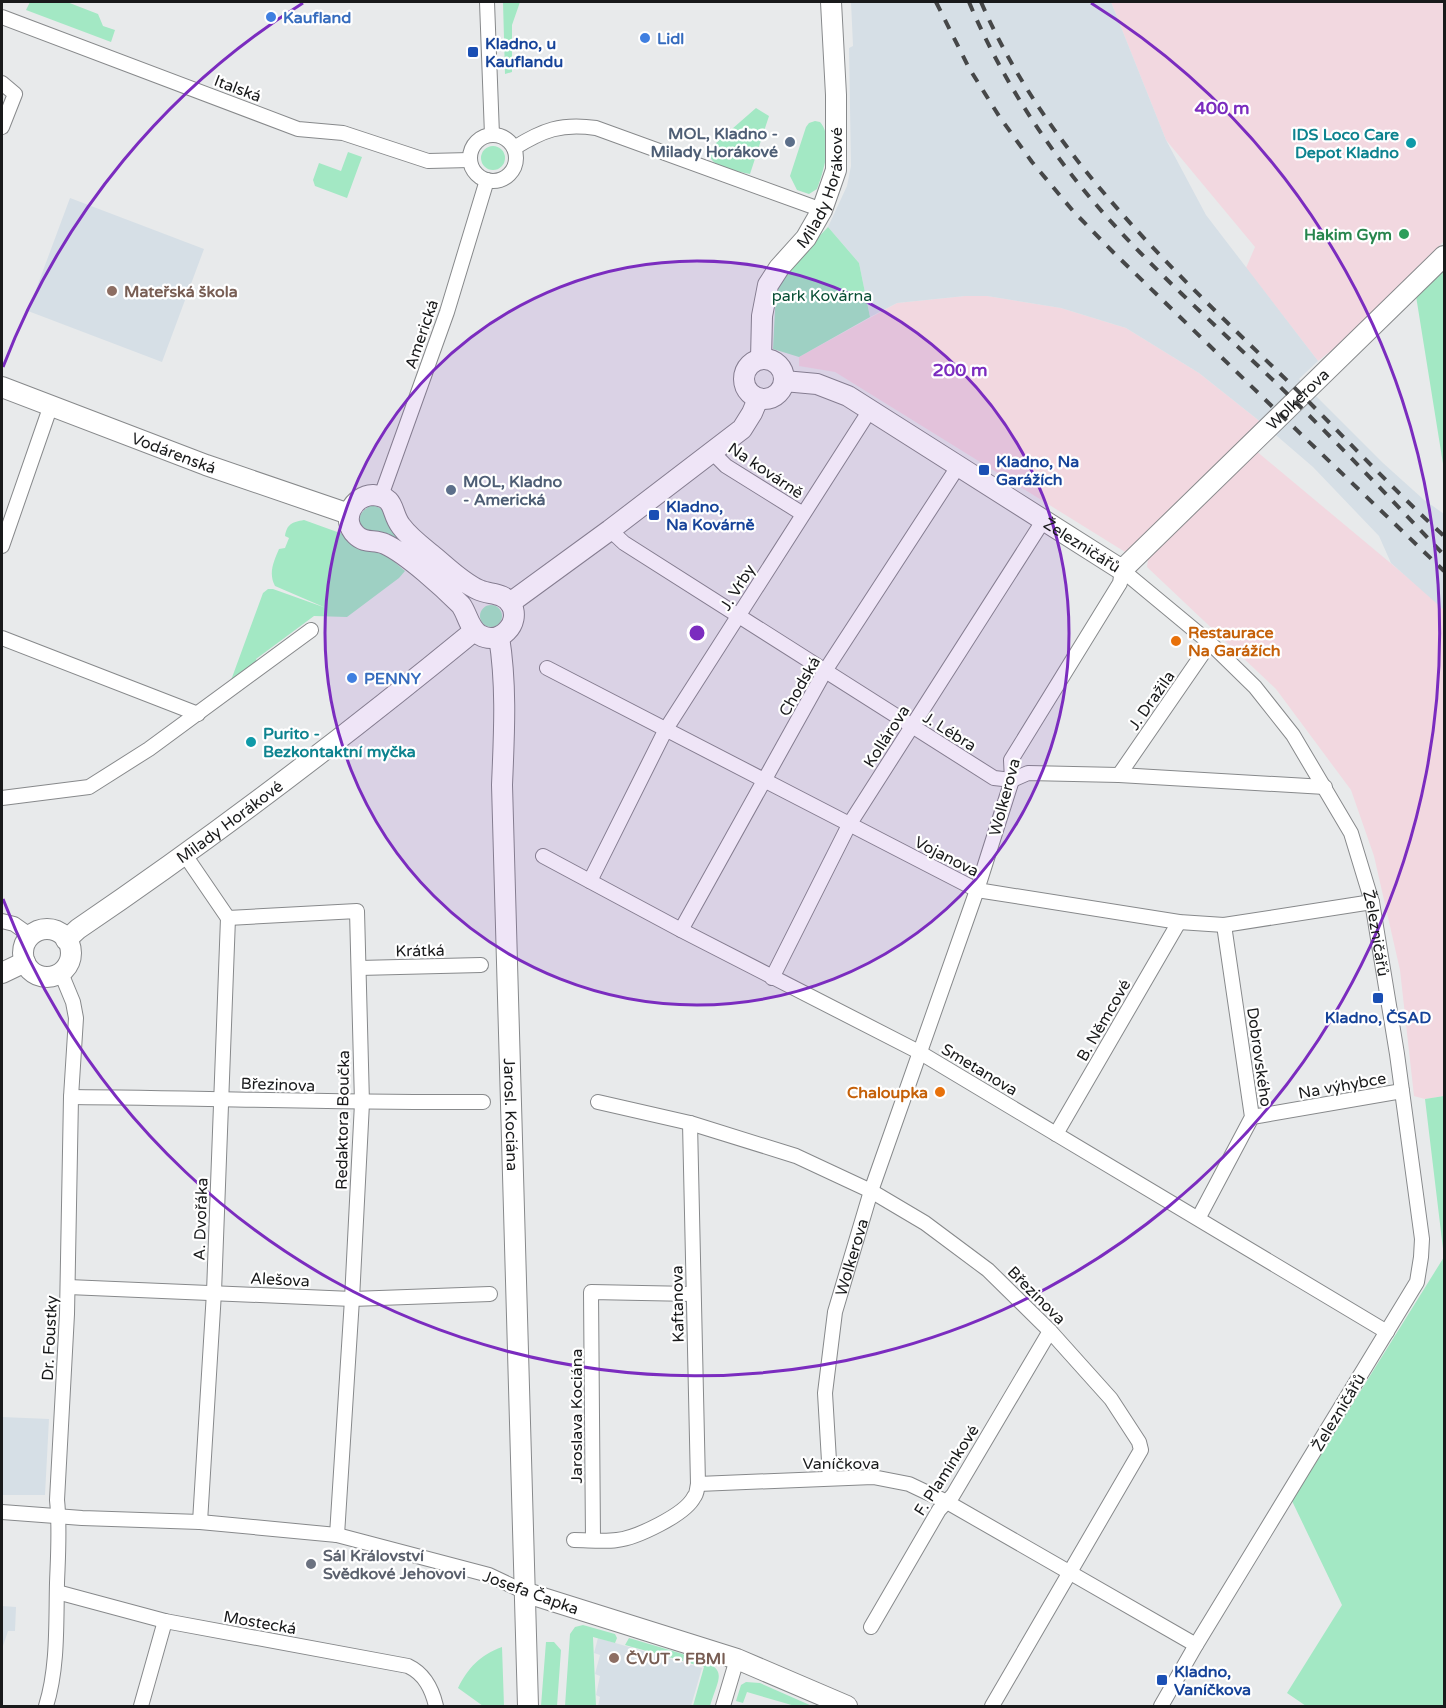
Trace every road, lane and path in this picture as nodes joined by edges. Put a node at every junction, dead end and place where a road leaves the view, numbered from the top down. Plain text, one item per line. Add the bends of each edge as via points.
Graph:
1 (487, 2) edge
2 (831, 2) edge
3 (2, 17) edge
4 (2, 83) edge
5 (2, 127) edge
6 (492, 135) junction
7 (514, 148) junction
8 (470, 160) junction
9 (487, 180) junction
10 (822, 210) junction
11 (1444, 256) edge
12 (761, 359) junction
13 (784, 381) junction
14 (2, 387) edge
15 (758, 399) junction
16 (51, 405) junction
17 (870, 410) junction
18 (712, 452) junction
19 (959, 465) junction
20 (381, 496) junction
21 (349, 514) junction
22 (803, 514) junction
23 (1043, 520) junction
24 (610, 530) junction
25 (2, 546) edge
26 (1122, 570) junction
27 (510, 603) junction
28 (738, 616) junction
29 (311, 630) dead end
30 (474, 631) junction
31 (499, 637) junction
32 (2, 638) edge
33 (1210, 643) junction
34 (547, 668) dead end
35 (825, 671) junction
36 (198, 714) junction
37 (911, 726) junction
38 (666, 729) junction
39 (1119, 775) junction
40 (1012, 780) junction
41 (764, 781) junction
42 (1325, 788) junction
43 (2, 798) edge
44 (849, 825) junction
45 (185, 855) junction
46 (543, 856) dead end
47 (590, 881) junction
48 (977, 890) junction
49 (1372, 902) junction
50 (228, 918) junction
51 (2, 921) edge
52 (1179, 922) junction
53 (1224, 925) junction
54 (681, 930) junction
55 (31, 936) junction
56 (66, 940) junction
57 (25, 962) junction
58 (481, 965) dead end
59 (359, 968) junction
60 (2, 973) edge
61 (61, 973) junction
62 (772, 978) junction
63 (919, 1052) junction
64 (1402, 1091) junction
65 (71, 1097) junction
66 (222, 1098) junction
67 (483, 1102) dead end
68 (598, 1102) dead end
69 (362, 1103) junction
70 (1252, 1117) junction
71 (690, 1123) junction
72 (1056, 1134) junction
73 (871, 1191) junction
74 (1199, 1217) junction
75 (68, 1287) junction
76 (214, 1292) junction
77 (490, 1294) dead end
78 (693, 1294) junction
79 (352, 1299) junction
80 (1050, 1331) junction
81 (1388, 1332) junction
82 (830, 1478) junction
83 (698, 1484) junction
84 (947, 1502) junction
85 (2, 1512) edge
86 (59, 1516) junction
87 (200, 1522) junction
88 (337, 1535) junction
89 (574, 1540) dead end
90 (593, 1540) junction
91 (1070, 1572) junction
92 (57, 1592) junction
93 (527, 1593) junction
94 (165, 1621) junction
95 (871, 1627) dead end
96 (1196, 1644) junction
97 (737, 1659) junction
98 (992, 1706) edge
99 (45, 1707) edge
100 (141, 1707) edge
101 (436, 1707) edge
102 (528, 1707) edge
103 (723, 1707) edge
104 (847, 1707) edge
105 (1161, 1707) edge

1 - 6 street
2 - 10 main road, Milady Horákové via 836,170
3 - 8 street, Italská via 291,126 343,133 428,161
4 - 5 street via 15,94
6 - 7 street via 504,138
6 - 8 street via 474,144
7 - 9 street via 516,161 511,172 500,180
7 - 10 street via 549,129 576,125 596,128
8 - 9 street via 474,171
9 - 20 street, Americká via 447,312
10 - 12 main road, Milady Horákové via 806,238 768,285 762,316
11 - 26 main road, Wolkerova
12 - 13 main road via 776,363
12 - 15 main road via 751,364 744,378 746,389
13 - 15 main road via 775,396
13 - 17 main road, Železničářů via 828,387
14 - 16 main road, Vodárenská
15 - 18 main road via 742,429
16 - 21 main road, Vodárenská via 206,465
16 - 25 street
17 - 19 main road, Železničářů
17 - 22 street, J. Vrby
18 - 22 street, Na kovárně via 726,466
18 - 24 main road
19 - 23 main road, Železničářů
19 - 35 street, Chodská
20 - 21 main road via 361,498
20 - 27 main road via 392,504 401,527 445,566 477,589 501,595
21 - 30 main road via 358,538 385,544 420,569 465,611
22 - 28 street, J. Vrby
23 - 26 main road, Železničářů
23 - 37 street, Kollárova
24 - 27 main road
24 - 28 street, J. Lébra
26 - 33 street, Železničářů
26 - 40 street, Wolkerova via 1120,583 1011,760
27 - 31 main road via 513,621 510,629
28 - 35 street, J. Lébra
28 - 38 street, J. Vrby
29 - 36 street
30 - 31 main road via 485,638
30 - 45 main road, Milady Horákové
31 - 93 main road, Jarosl. Kociána
32 - 36 street
33 - 39 street, J. Dražila
33 - 42 street, Železničářů via 1255,687 1293,735
34 - 38 street, Vojanova
35 - 37 street, J. Lébra
35 - 41 street, Chodská
36 - 43 street via 89,786
37 - 40 street, J. Lébra via 994,778
37 - 44 street, Kollárova
38 - 41 street, Vojanova
38 - 47 street, J. Vrby
39 - 40 street, J. Lébra via 1028,773
39 - 42 street, J. Lébra
40 - 48 street, Wolkerova
41 - 44 street, Vojanova
41 - 54 street, Chodská
42 - 49 street, Železničářů via 1351,833
44 - 48 street, Vojanova
44 - 62 street, Kollárova
45 - 50 street
45 - 56 main road, Milady Horákové
46 - 47 street, Smetanova
47 - 54 street, Smetanova
48 - 52 street, Vojanova
48 - 63 street, Wolkerova
49 - 53 street, Vojanova
49 - 64 street, Železničářů
50 - 59 street, Redaktora Boučka via 357,911
50 - 66 street, A. Dvořáka
51 - 55 street
52 - 53 street, Vojanova
52 - 72 street, B. Němcové
53 - 70 street, Dobrovského
54 - 62 street, Smetanova
55 - 56 main road via 45,930 61,934
55 - 57 main road via 23,949
56 - 61 main road via 69,962
57 - 60 main road
57 - 61 main road via 37,975 52,977
58 - 59 street, Krátká
59 - 69 street, Redaktora Boučka
61 - 65 street, Dr. Foustky via 76,1018
62 - 63 street, Smetanova
63 - 72 street, Smetanova
63 - 73 street, Wolkerova
64 - 70 street, Na výhybce
64 - 81 street, Železničářů via 1422,1239 1421,1257 1417,1282
65 - 66 street, Březinova
65 - 75 street, Dr. Foustky
66 - 69 street, Březinova
66 - 76 street, A. Dvořáka
67 - 69 street, Březinova
68 - 71 street, Březinova
69 - 79 street, Redaktora Boučka
70 - 74 street, Dobrovského
71 - 73 street, Březinova via 796,1156
71 - 78 street, Kaftanova
72 - 74 street, Smetanova
73 - 80 street, Březinova via 925,1223 988,1270
73 - 82 street, Wolkerova via 835,1312 825,1393
74 - 81 street, Smetanova
75 - 76 street, Alešova
75 - 86 street, Dr. Foustky
76 - 79 street, Alešova
76 - 87 street, A. Dvořáka
77 - 79 street, Alešova
78 - 83 street, Kaftanova
78 - 90 street, Jaroslava Kociána via 591,1292
79 - 88 street, Redaktora Boučka
80 - 84 street, F. Plamínkové
80 - 91 street, Březinova via 1111,1399 1140,1442 1141,1450
81 - 96 street, Železničářů
82 - 83 street, Vaníčkova
82 - 84 street, Vaníčkova via 873,1477 909,1484
83 - 90 street via 689,1505 669,1518 631,1537
84 - 91 street, Vaníčkova
84 - 95 street, F. Plamínkové
85 - 86 street, Josefa Čapka
86 - 87 street, Josefa Čapka
86 - 92 street, Dr. Foustky
87 - 88 street, Josefa Čapka
88 - 93 street, Josefa Čapka via 489,1575
89 - 90 street
91 - 96 street, Vaníčkova
91 - 98 street, Březinova
92 - 94 street, Mostecká
92 - 99 street, Dr. Foustky via 53,1673
93 - 97 main road, Josefa Čapka
93 - 102 main road, Jarosl. Kociána
94 - 100 street
94 - 101 street, Mostecká via 408,1666 424,1678
96 - 105 street, Železničářů
97 - 103 street
97 - 104 main road, Josefa Čapka

